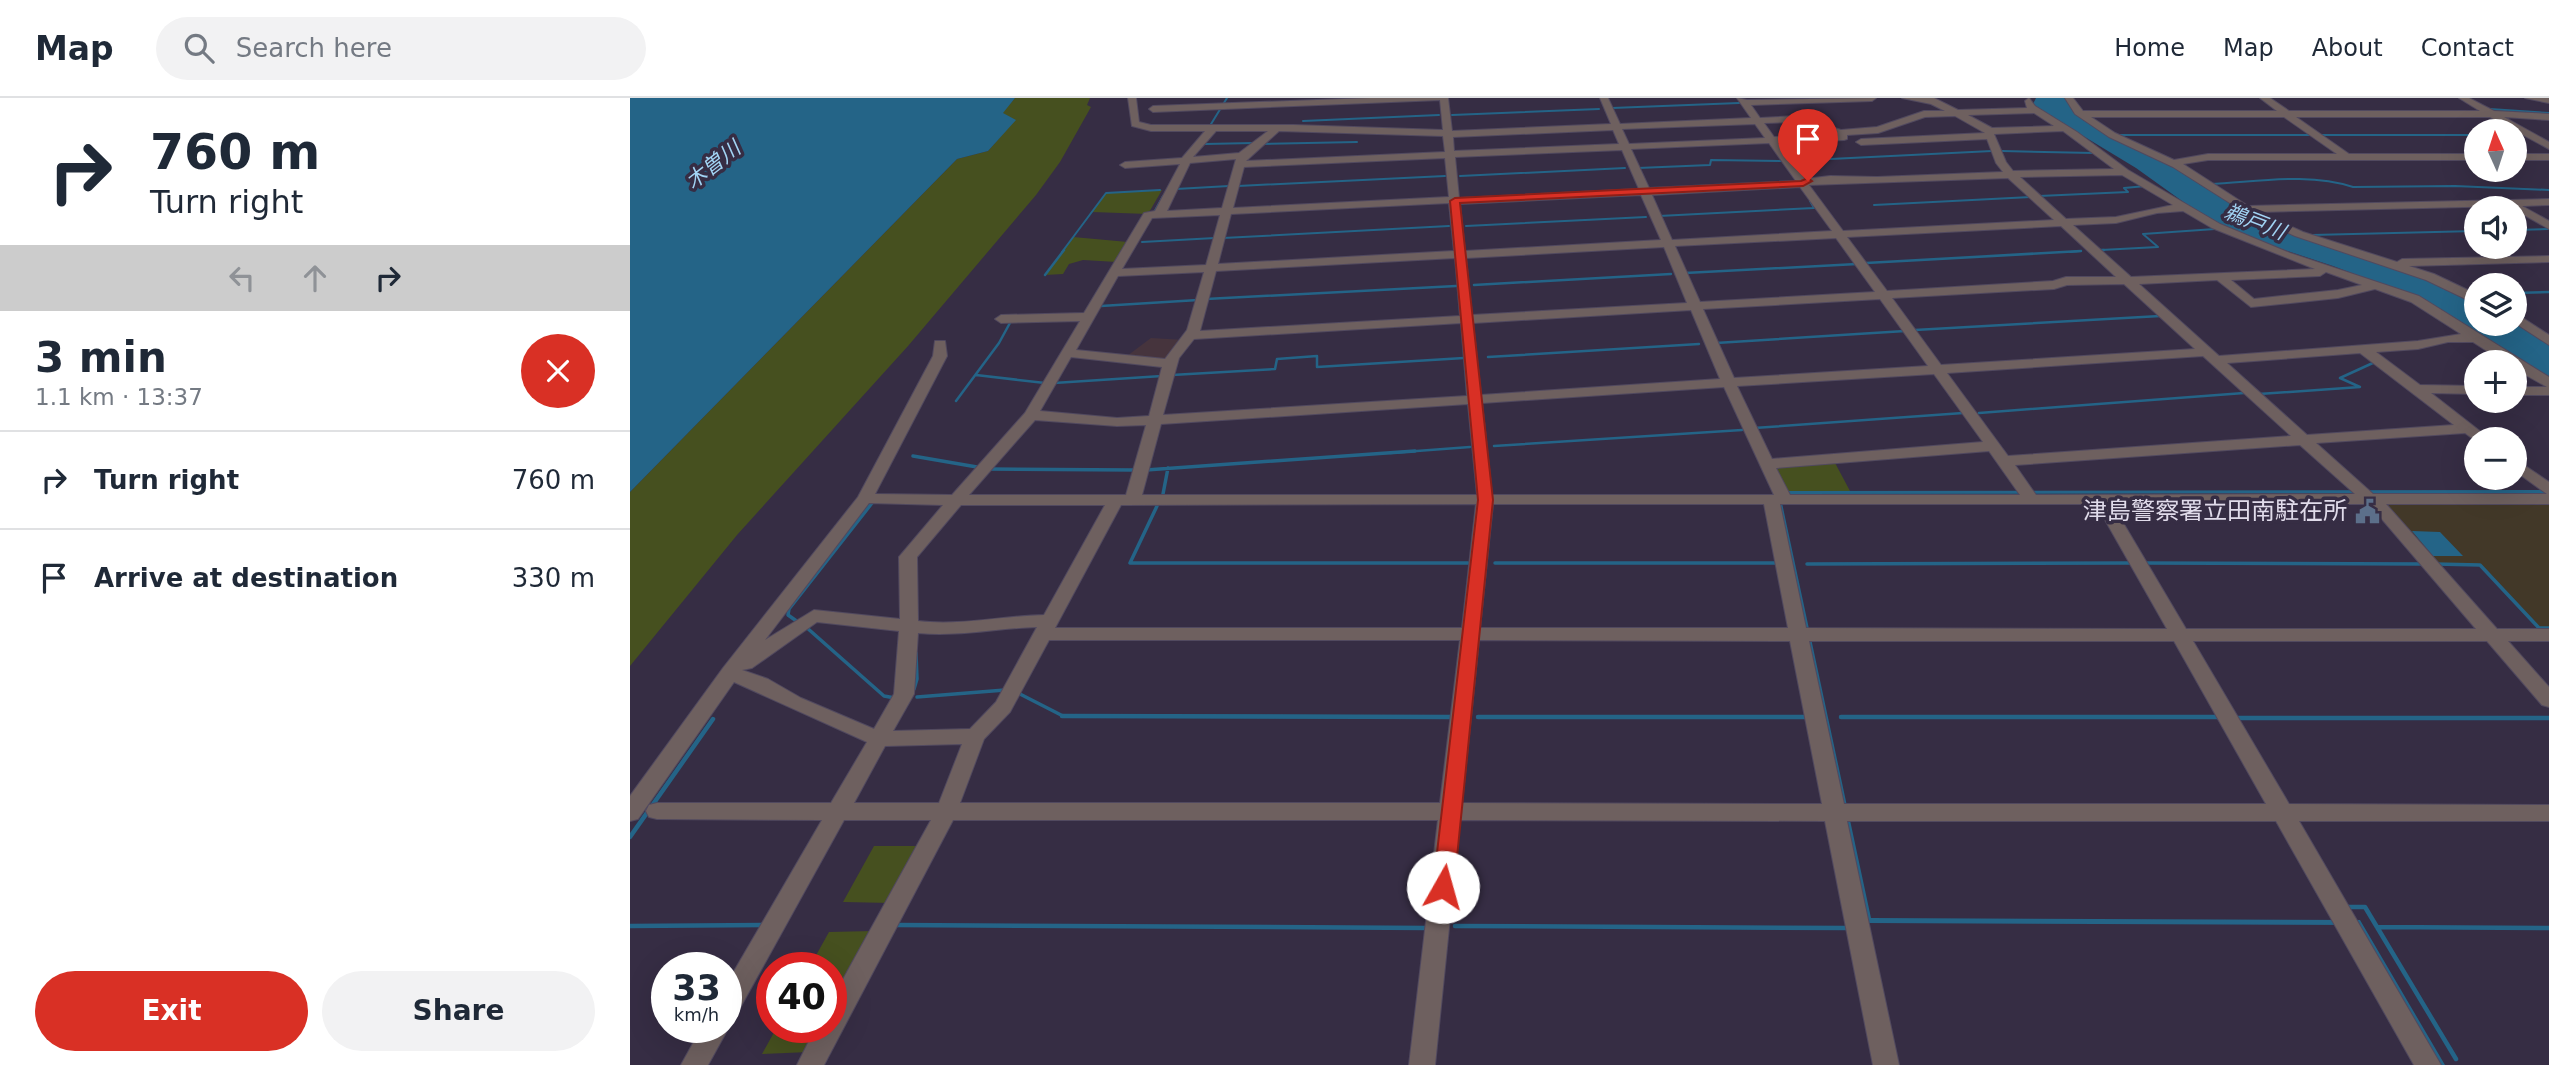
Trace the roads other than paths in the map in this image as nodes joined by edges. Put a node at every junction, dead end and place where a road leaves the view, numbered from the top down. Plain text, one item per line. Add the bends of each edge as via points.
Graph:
1 (1132, 98) edge
2 (1442, 98) edge
3 (1604, 98) edge
4 (1872, 98) edge
5 (1906, 98) edge
6 (2031, 98) edge
7 (2069, 98) edge
8 (2264, 98) edge
9 (2463, 98) edge
10 (2529, 98) edge
11 (1929, 99) edge
12 (1323, 100) edge
13 (2549, 100) edge
14 (1743, 101) edge
15 (1224, 104) edge
16 (1153, 109) dead end
17 (2035, 110) junction
18 (1954, 113) junction
19 (1321, 114) dead end
20 (2081, 114) junction
21 (2286, 114) junction
22 (2492, 114) junction
23 (1303, 117) dead end
24 (2549, 117) edge
25 (1758, 120) junction
26 (1614, 127) junction
27 (1277, 128) junction
28 (1294, 128) junction
29 (2064, 128) junction
30 (1208, 129) junction
31 (1448, 133) junction
32 (1991, 134) junction
33 (2529, 134) junction
34 (1842, 135) junction
35 (2549, 136) edge
36 (1772, 140) junction
37 (2549, 146) edge
38 (1623, 147) junction
39 (1450, 155) junction
40 (2347, 157) junction
41 (2464, 157) edge
42 (2527, 157) edge
43 (2549, 157) edge
44 (1185, 160) junction
45 (1241, 160) junction
46 (2174, 163) junction
47 (1125, 165) dead end
48 (2124, 172) junction
49 (2009, 173) junction
50 (1803, 183) junction
51 (1642, 192) junction
52 (1455, 200) junction
53 (2549, 202) edge
54 (2527, 203) edge
55 (2464, 204) edge
56 (2182, 208) junction
57 (2245, 209) junction
58 (1227, 211) junction
59 (2527, 213) edge
60 (1154, 215) junction
61 (2063, 222) junction
62 (2549, 226) edge
63 (1840, 234) junction
64 (1665, 243) junction
65 (1461, 254) junction
66 (2549, 259) edge
67 (2386, 264) junction
68 (1211, 267) junction
69 (2337, 271) junction
70 (1117, 273) junction
71 (2221, 278) junction
72 (2127, 281) junction
73 (2374, 286) junction
74 (2464, 293) edge
75 (1885, 295) junction
76 (1693, 307) junction
77 (1088, 317) junction
78 (1001, 319) dead end
79 (1468, 320) junction
80 (2527, 325) edge
81 (2549, 329) edge
82 (2534, 330) junction
83 (1192, 335) junction
84 (2475, 338) junction
85 (2549, 341) edge
86 (940, 344) dead end
87 (2363, 349) junction
88 (2494, 350) edge
89 (1071, 352) junction
90 (2211, 356) junction
91 (1170, 364) junction
92 (1938, 369) junction
93 (2527, 370) edge
94 (1726, 383) junction
95 (2549, 383) edge
96 (2416, 389) junction
97 (2464, 390) edge
98 (2527, 391) edge
99 (2549, 391) edge
100 (1475, 399) junction
101 (1034, 415) junction
102 (1155, 420) junction
103 (2467, 427) edge
104 (2464, 428) edge
105 (2304, 440) junction
106 (1994, 446) junction
107 (2007, 461) junction
108 (1767, 464) junction
109 (2527, 473) edge
110 (2549, 489) edge
111 (2029, 495) junction
112 (2366, 495) junction
113 (865, 498) junction
114 (1125, 499) junction
115 (1778, 499) junction
116 (2549, 499) edge
117 (954, 500) junction
118 (1485, 500) junction
119 (2102, 500) junction
120 (909, 625) junction
121 (1046, 627) junction
122 (1471, 634) junction
123 (2179, 634) junction
124 (1805, 635) junction
125 (2492, 635) junction
126 (2549, 635) edge
127 (730, 673) junction
128 (2549, 700) edge
129 (975, 736) junction
130 (879, 739) junction
131 (657, 811) dead end
132 (1452, 811) junction
133 (839, 812) junction
134 (946, 812) junction
135 (630, 813) edge
136 (1842, 813) junction
137 (2283, 813) junction
138 (2549, 813) edge
139 (742, 981) edge
140 (847, 996) edge
141 (707, 1043) edge
142 (822, 1043) edge
143 (694, 1065) edge
144 (810, 1065) edge
145 (1422, 1065) edge
146 (1886, 1065) edge
147 (2428, 1065) edge

1 - 30 street via 1135,124
2 - 12 street
2 - 31 street
3 - 26 street
4 - 14 street
5 - 11 street
6 - 17 street via 2029,105
7 - 20 street
8 - 21 street
9 - 22 street
10 - 13 street
11 - 18 street
12 - 15 street
12 - 19 street
14 - 25 street
15 - 16 street
15 - 30 street
17 - 18 street
17 - 29 street
18 - 32 street
18 - 34 street via 1923,114 1878,130
20 - 21 street
20 - 46 street via 2112,135
21 - 22 street
21 - 40 street
22 - 24 street
22 - 33 street
23 - 28 street
25 - 26 street
25 - 34 street via 1796,119
25 - 36 street
26 - 31 street
26 - 38 street
27 - 28 street
27 - 30 street
27 - 45 street
28 - 31 street
29 - 32 street
29 - 48 street
30 - 44 street
31 - 39 street
32 - 34 street via 1851,143
32 - 49 street
33 - 35 street
33 - 37 street
34 - 36 street
36 - 38 street
36 - 50 street
38 - 39 street
38 - 51 street
39 - 45 street
39 - 52 street
40 - 41 street
40 - 46 street via 2208,157
42 - 43 street
44 - 45 street
44 - 47 street
44 - 60 street
45 - 58 street
46 - 57 street
48 - 49 street
48 - 56 street
49 - 50 street
49 - 61 street
50 - 51 street
50 - 63 street
51 - 52 street
51 - 64 street
52 - 58 street
52 - 65 street
53 - 54 street
55 - 57 street
56 - 61 street via 2125,219
56 - 69 street via 2256,244
57 - 67 street via 2291,231
58 - 60 street
58 - 68 street
59 - 62 street
60 - 70 street
61 - 63 street
61 - 72 street
63 - 64 street
63 - 75 street
64 - 65 street
64 - 76 street
65 - 68 street
65 - 79 street
66 - 67 street
67 - 74 street
68 - 70 street
68 - 83 street
69 - 71 street
69 - 73 street
70 - 77 street
71 - 72 street
71 - 73 street via 2251,303
72 - 75 street via 2066,281
72 - 90 street
73 - 84 street via 2428,306
75 - 76 street
75 - 92 street
76 - 79 street
76 - 94 street
77 - 78 street
77 - 89 street
79 - 83 street
79 - 100 street
80 - 82 street
81 - 82 street
82 - 85 street
83 - 91 street
84 - 87 street
84 - 88 street
86 - 113 street via 940,356
87 - 90 street
87 - 96 street
89 - 91 street
89 - 101 street
90 - 92 street
90 - 105 street
91 - 102 street
92 - 94 street
92 - 106 street
93 - 95 street
94 - 100 street
94 - 108 street
96 - 97 street
96 - 103 street
98 - 99 street
100 - 102 street
100 - 118 street
101 - 102 street via 1117,422
101 - 117 street
102 - 114 street
104 - 105 street
105 - 107 street
105 - 112 street
106 - 107 street
106 - 108 street
107 - 111 street
108 - 115 street
109 - 110 street
111 - 115 street
111 - 119 street
112 - 116 street
112 - 119 street
112 - 125 street
113 - 117 street
113 - 127 street
114 - 117 street
114 - 118 street
114 - 121 street
115 - 118 street
115 - 124 street
117 - 120 street via 908,557
118 - 122 street
119 - 123 street
120 - 121 street via 945,629 1007,622
120 - 127 street via 814,617
120 - 130 street via 904,694
121 - 122 street
121 - 129 street via 1003,707
122 - 124 street
122 - 132 street
123 - 124 street
123 - 125 street
123 - 137 street
124 - 136 street
125 - 126 street
125 - 128 street
127 - 130 street
127 - 135 street
129 - 130 street
129 - 134 street
130 - 133 street
131 - 133 street
132 - 134 street
132 - 136 street
132 - 145 street
133 - 134 street
133 - 139 street
134 - 140 street
136 - 137 street
136 - 146 street
137 - 138 street
137 - 147 street
141 - 143 street
142 - 144 street

